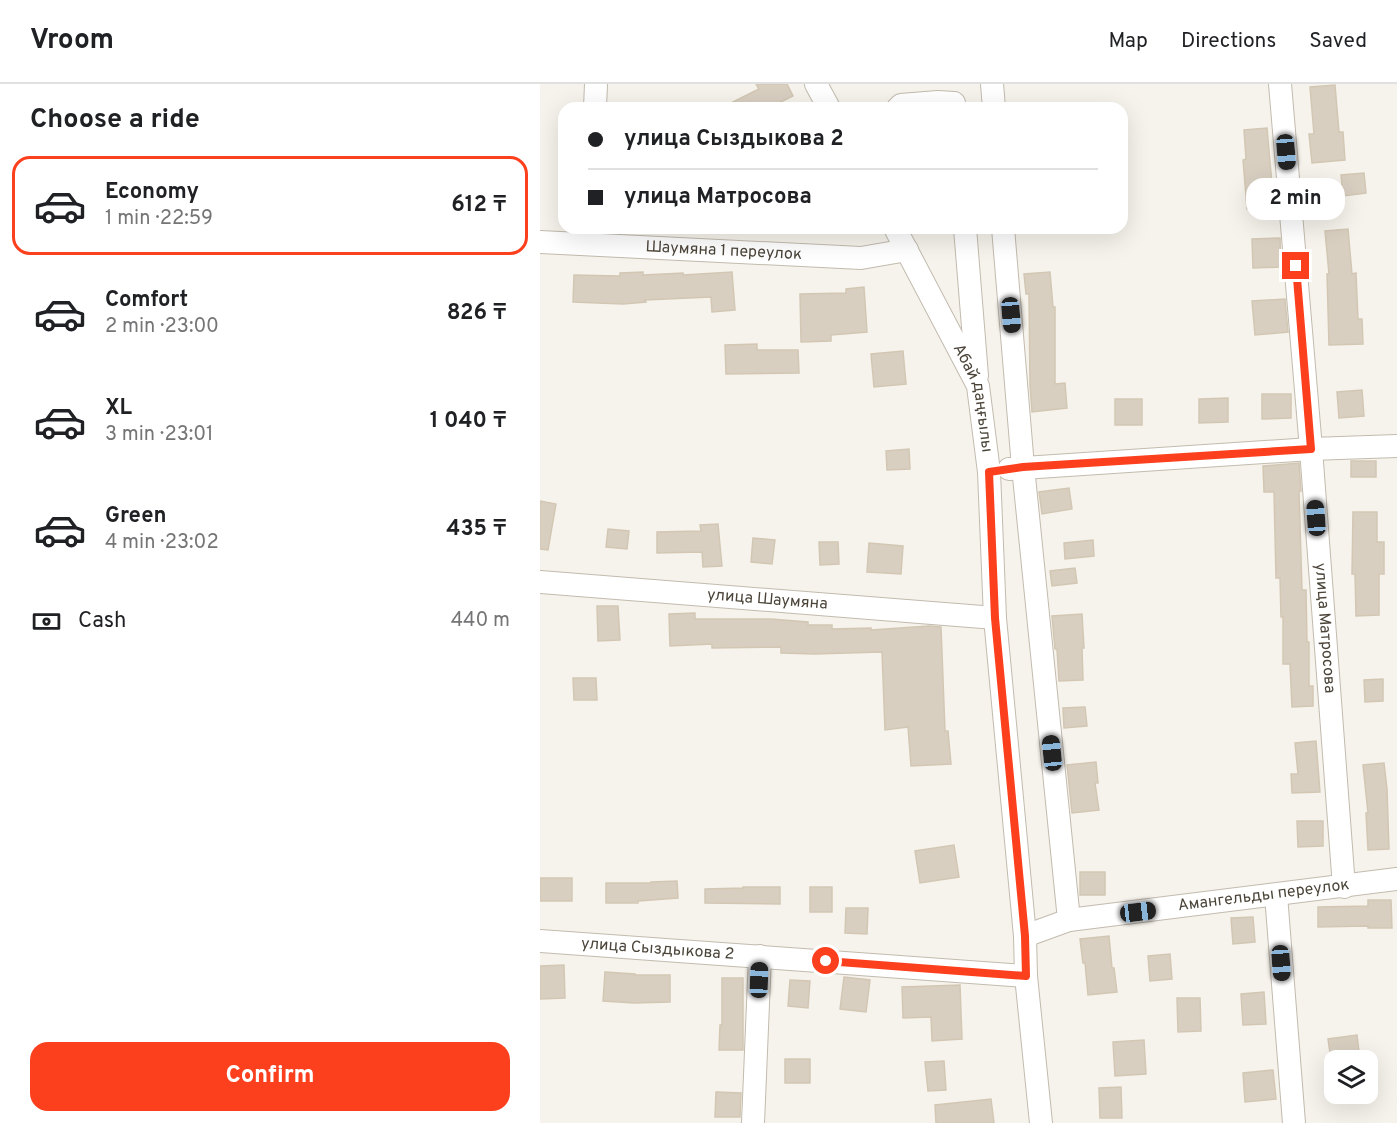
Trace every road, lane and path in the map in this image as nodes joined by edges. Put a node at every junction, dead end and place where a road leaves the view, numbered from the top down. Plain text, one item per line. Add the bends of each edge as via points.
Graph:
1 (596, 84) edge
2 (816, 84) edge
3 (992, 84) edge
4 (1280, 84) edge
5 (954, 98) edge
6 (595, 102) edge
7 (826, 102) edge
8 (938, 102) edge
9 (994, 102) edge
10 (898, 234) edge
11 (965, 234) edge
12 (1004, 234) edge
13 (589, 236) edge
14 (540, 242) edge
15 (907, 250) junction
16 (978, 386) junction
17 (1397, 446) edge
18 (1311, 449) junction
19 (1023, 467) junction
20 (989, 472) junction
21 (540, 582) edge
22 (995, 618) junction
23 (1397, 879) edge
24 (1344, 887) junction
25 (1276, 895) junction
26 (1069, 920) junction
27 (1025, 936) junction
28 (540, 941) edge
29 (760, 956) junction
30 (1026, 976) junction
31 (753, 1123) edge
32 (1041, 1123) edge
33 (1294, 1123) edge

1 - 6 street
2 - 7 street
3 - 9 street
4 - 18 street, улица Матросова
5 - 8 street
10 - 15 street, Абай даңғылы
11 - 16 street
12 - 19 street
13 - 14 street, Шаумяна 1 переулок
13 - 15 street, Шаумяна 1 переулок via 861,258
15 - 16 street, Абай даңғылы
16 - 20 street, Абай даңғылы
17 - 18 street
18 - 19 street
18 - 24 street, улица Матросова
19 - 20 street
19 - 26 street
20 - 22 street, Абай даңғылы
21 - 22 street, улица Шаумяна
22 - 27 street, Абай даңғылы
23 - 24 street, Амангельды переулок
24 - 25 street, Амангельды переулок
25 - 26 street, Амангельды переулок
25 - 33 street
26 - 27 street, Амангельды переулок
27 - 30 street, Абай даңғылы
28 - 29 street, улица Сыздыкова 2
29 - 30 street, улица Сыздыкова 2
29 - 31 street
30 - 32 street, Абай даңғылы

